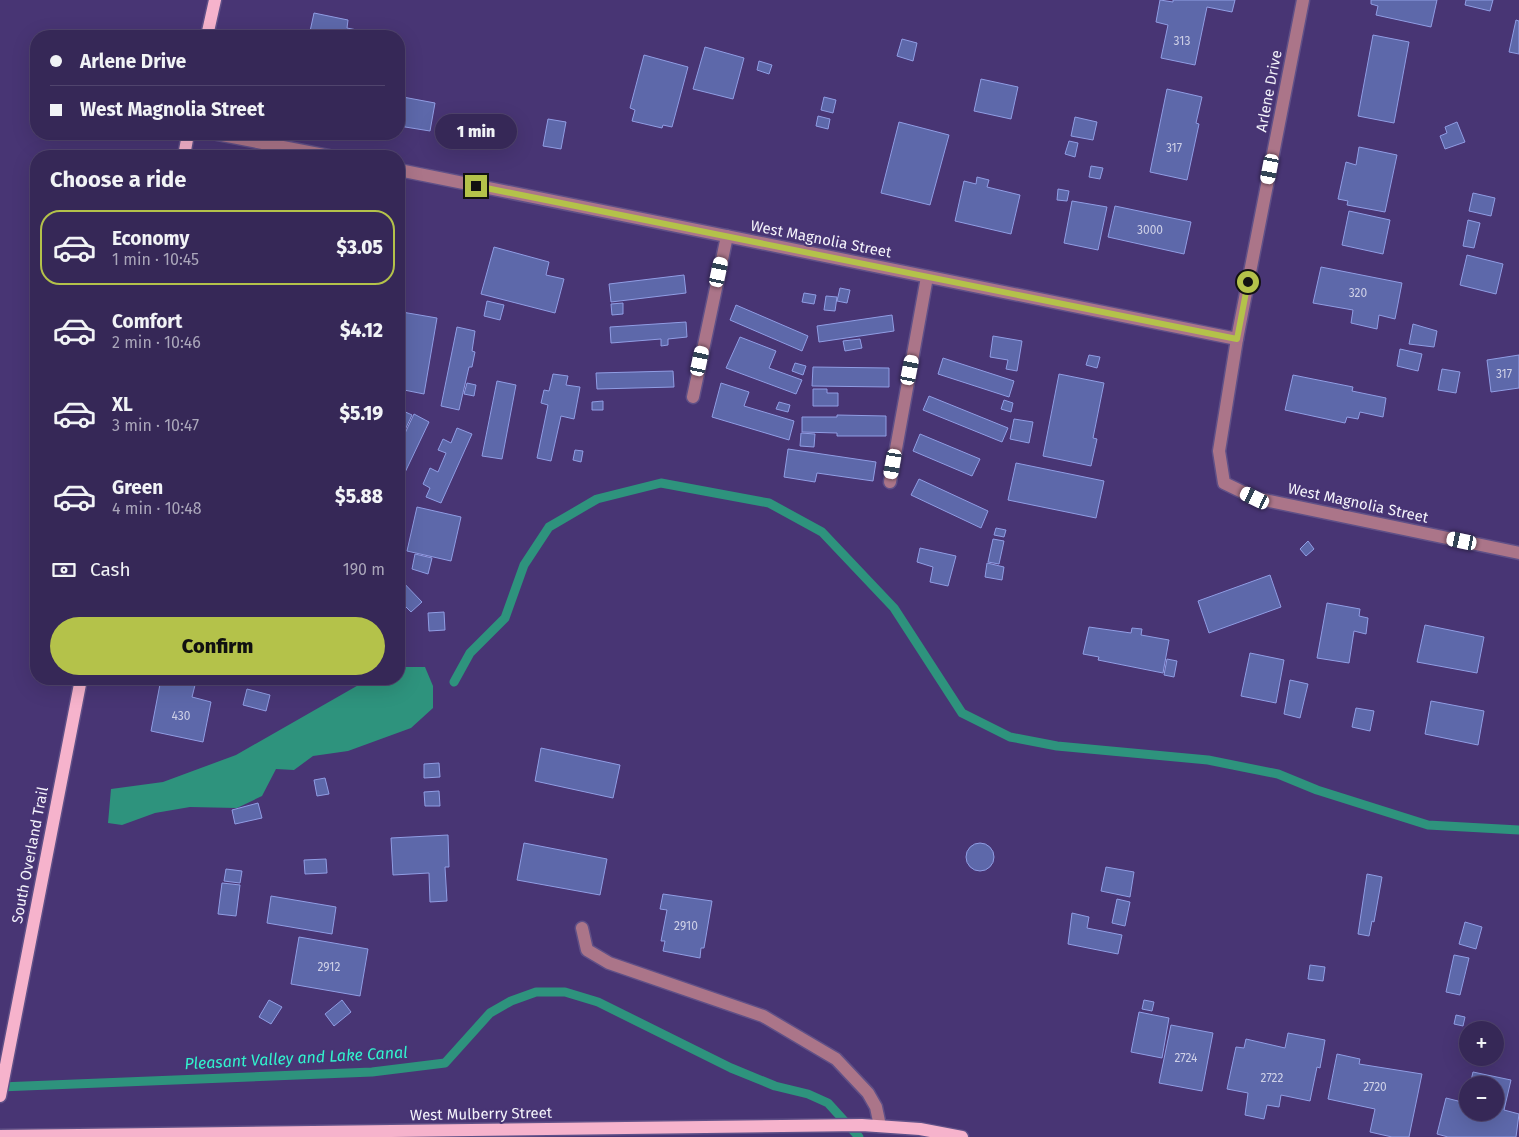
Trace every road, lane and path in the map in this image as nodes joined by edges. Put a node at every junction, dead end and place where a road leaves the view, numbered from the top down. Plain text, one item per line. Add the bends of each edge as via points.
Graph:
1 (215, 0) edge
2 (1303, 0) edge
3 (209, 30) edge
4 (247, 140) edge
5 (298, 150) edge
6 (405, 171) edge
7 (727, 236) junction
8 (927, 277) junction
9 (1237, 339) junction
10 (693, 397) dead end
11 (890, 482) dead end
12 (1224, 483) joint
13 (1519, 553) edge
14 (80, 685) edge
15 (582, 928) dead end
16 (0, 1096) edge
17 (880, 1126) junction
18 (0, 1136) edge
19 (962, 1137) edge

1 - 3 main road
2 - 9 street, Arlene Drive
4 - 5 street
6 - 7 street, West Magnolia Street
7 - 8 street, West Magnolia Street
7 - 10 street
8 - 9 street, West Magnolia Street
8 - 11 street
9 - 12 street, Arlene Drive via 1219,451
12 - 13 street, West Magnolia Street via 1255,498
14 - 16 main road, South Overland Trail
15 - 17 street via 587,950 609,964 763,1016 836,1059 868,1093 876,1107
17 - 18 main road, West Mulberry Street
17 - 19 main road, West Mulberry Street

